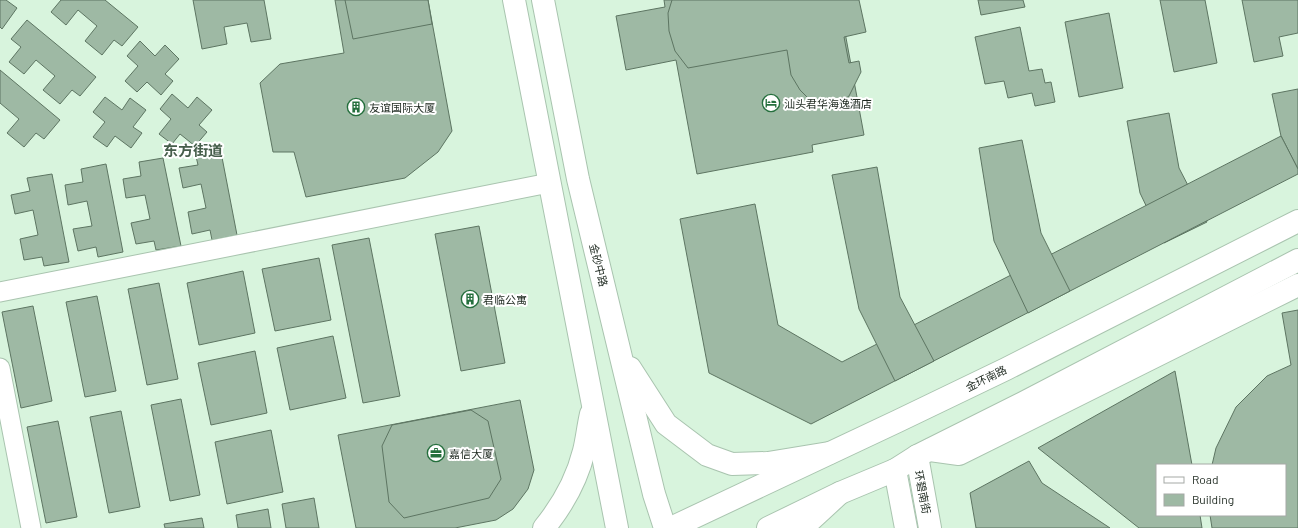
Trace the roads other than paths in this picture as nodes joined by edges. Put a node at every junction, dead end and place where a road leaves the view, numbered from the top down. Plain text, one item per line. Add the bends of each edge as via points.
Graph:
1 (514, 0) edge
2 (543, 0) edge
3 (549, 183) junction
4 (1298, 221) edge
5 (1298, 260) edge
6 (1298, 285) edge
7 (0, 292) edge
8 (622, 356) junction
9 (0, 368) edge
10 (593, 403) junction
11 (830, 453) junction
12 (924, 453) junction
13 (895, 470) junction
14 (840, 493) junction
15 (32, 528) edge
16 (544, 528) edge
17 (617, 528) edge
18 (665, 528) edge
19 (671, 528) edge
20 (768, 528) edge
21 (802, 528) edge
22 (906, 528) edge
23 (930, 528) edge

1 - 3 main road
2 - 8 main road, 金砂中路 via 578,179
3 - 7 street
3 - 10 main road
4 - 11 main road, 金环南路 via 1013,365
5 - 12 main road
6 - 12 main road via 959,454
8 - 11 main road via 666,424 707,455 732,464 768,463
8 - 18 main road, 金砂中路 via 654,494
9 - 15 street
10 - 16 main road via 584,453 572,486
10 - 17 main road
11 - 19 main road, 金环南路
12 - 13 main road
12 - 23 main road, 环碧南街
13 - 14 main road
13 - 22 main road
14 - 20 main road
14 - 21 main road

